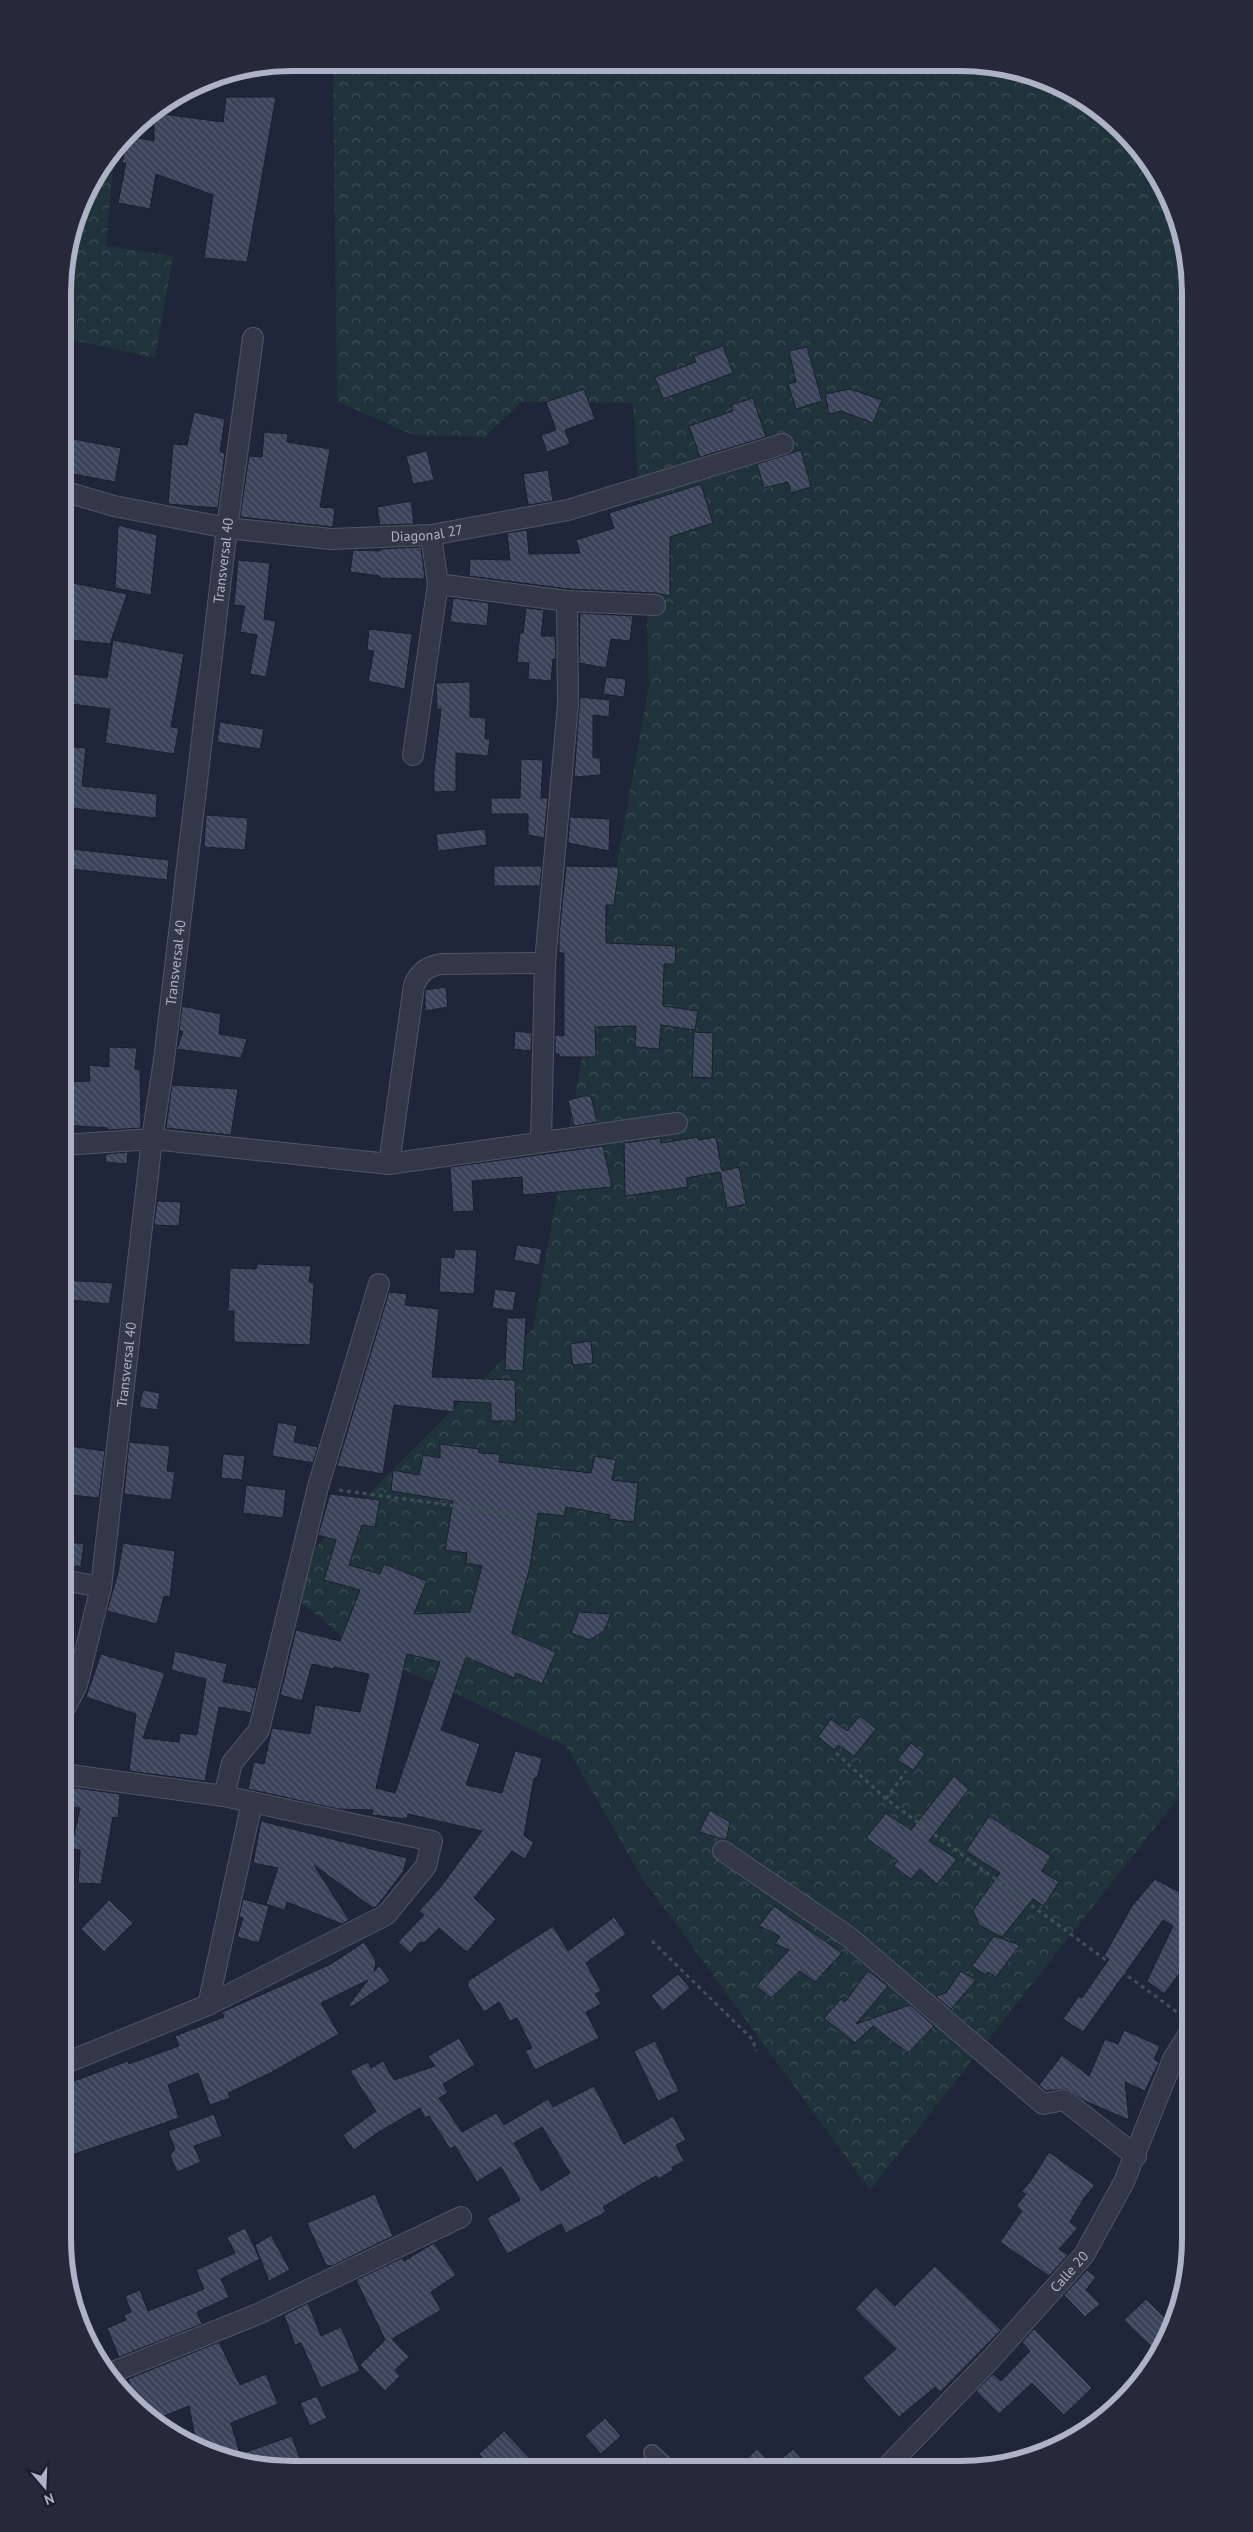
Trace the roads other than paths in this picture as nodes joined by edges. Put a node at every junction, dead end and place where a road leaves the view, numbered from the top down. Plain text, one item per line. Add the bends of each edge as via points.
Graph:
1 (253, 338) dead end
2 (783, 444) dead end
3 (71, 493) edge
4 (227, 528) junction
5 (431, 535) junction
6 (438, 584) junction
7 (567, 601) junction
8 (655, 605) dead end
9 (413, 755) dead end
10 (545, 963) junction
11 (677, 1123) dead end
12 (152, 1139) junction
13 (541, 1142) junction
14 (71, 1144) edge
15 (389, 1164) junction
16 (379, 1284) dead end
17 (71, 1581) edge
18 (101, 1587) junction
19 (71, 1697) edge
20 (71, 1775) edge
21 (224, 1796) junction
22 (252, 1802) junction
23 (723, 1851) dead end
24 (208, 2005) junction
25 (1182, 2035) edge
26 (71, 2060) edge
27 (1136, 2156) junction
28 (461, 2217) dead end
29 (115, 2371) edge
30 (652, 2453) dead end
31 (660, 2461) edge
32 (893, 2461) edge

1 - 4 street, Transversal 40
2 - 5 street, Diagonal 27 via 568,510
3 - 4 street, Diagonal 27 via 114,506
4 - 5 street, Diagonal 27 via 331,539
4 - 12 street, Transversal 40 via 166,1050
5 - 6 street
6 - 7 street
6 - 9 street
7 - 8 street
7 - 10 street via 568,704
10 - 13 street
10 - 15 street via 441,964 420,973 414,985
11 - 13 street
12 - 14 street
12 - 15 street
12 - 18 street, Transversal 40
13 - 15 street
16 - 21 street via 318,1487 259,1730 232,1763
17 - 18 street
18 - 19 street, Transversal 40 via 77,1685
20 - 21 street
21 - 22 street
22 - 24 street
22 - 24 street via 432,1841 426,1866 386,1915
23 - 27 street via 849,1937 1043,2104 1064,2100
24 - 26 street
25 - 27 street, Calle 20
27 - 32 street, Calle 20 via 1084,2256
28 - 29 street via 258,2314
30 - 31 street

